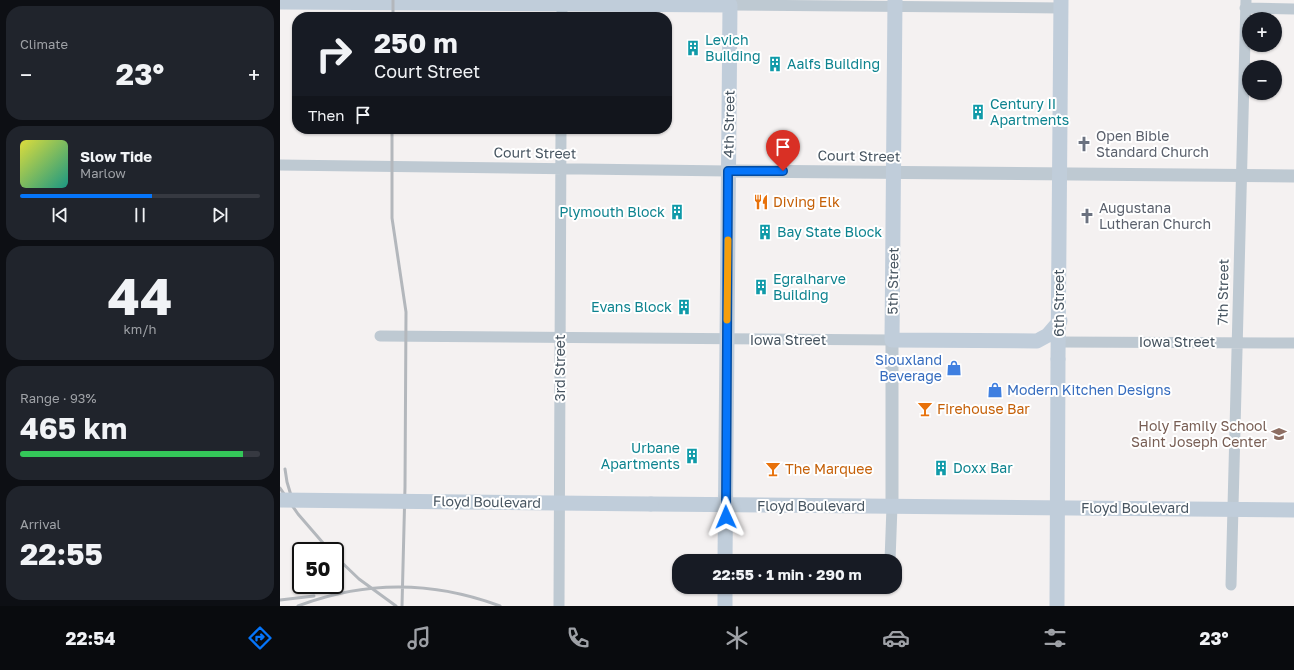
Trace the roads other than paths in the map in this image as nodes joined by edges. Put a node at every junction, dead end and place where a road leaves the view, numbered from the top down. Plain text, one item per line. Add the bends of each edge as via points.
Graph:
1 (280, 2) edge
2 (729, 3) edge
3 (894, 3) edge
4 (1061, 4) edge
5 (1245, 4) edge
6 (562, 7) edge
7 (1294, 9) edge
8 (561, 134) edge
9 (280, 165) edge
10 (561, 170) junction
11 (728, 171) junction
12 (894, 173) junction
13 (1060, 173) junction
14 (1241, 175) junction
15 (1294, 176) edge
16 (1060, 321) junction
17 (380, 336) dead end
18 (560, 337) junction
19 (727, 339) junction
20 (892, 340) junction
21 (1037, 341) junction
22 (1059, 342) junction
23 (1237, 342) junction
24 (1294, 343) edge
25 (1058, 359) junction
26 (280, 500) edge
27 (725, 506) junction
28 (892, 506) junction
29 (1233, 509) junction
30 (1294, 510) edge
31 (725, 554) edge
32 (890, 554) edge
33 (1231, 585) dead end
34 (725, 594) edge
35 (559, 606) edge
36 (725, 606) edge
37 (1057, 606) edge

1 - 6 main road
2 - 3 street
2 - 6 main road
2 - 11 main road, 4th Street
3 - 4 street
3 - 12 main road, 5th Street
4 - 13 main road, 6th Street
5 - 7 street
5 - 14 street, 7th Street
8 - 10 street, 3rd Street
9 - 10 street, Court Street
10 - 11 street, Court Street
10 - 18 street, 3rd Street
11 - 12 street, Court Street
11 - 19 main road, 4th Street
12 - 13 street, Court Street
12 - 20 main road, 5th Street
13 - 14 street, Court Street
13 - 16 main road, 6th Street
14 - 15 street, Court Street
14 - 23 street, 7th Street
16 - 21 main road via 1048,335
16 - 22 main road, 6th Street
17 - 18 street, Iowa Street
18 - 19 street, Iowa Street
18 - 35 street, 3rd Street
19 - 20 street, Iowa Street
19 - 27 main road, 4th Street
20 - 21 main road, Iowa Street
20 - 28 street, 5th Street
21 - 25 main road
22 - 23 street, Iowa Street
22 - 25 main road, 6th Street
23 - 24 street, Iowa Street
23 - 29 street, 7th Street
25 - 37 main road, 6th Street, bridge
26 - 27 main road, Floyd Boulevard, bridge
27 - 28 main road, Floyd Boulevard
27 - 31 main road, 4th Street
28 - 29 main road, Floyd Boulevard
28 - 32 street, 5th Street
29 - 30 main road, Floyd Boulevard
29 - 33 street, 7th Street
34 - 36 main road

